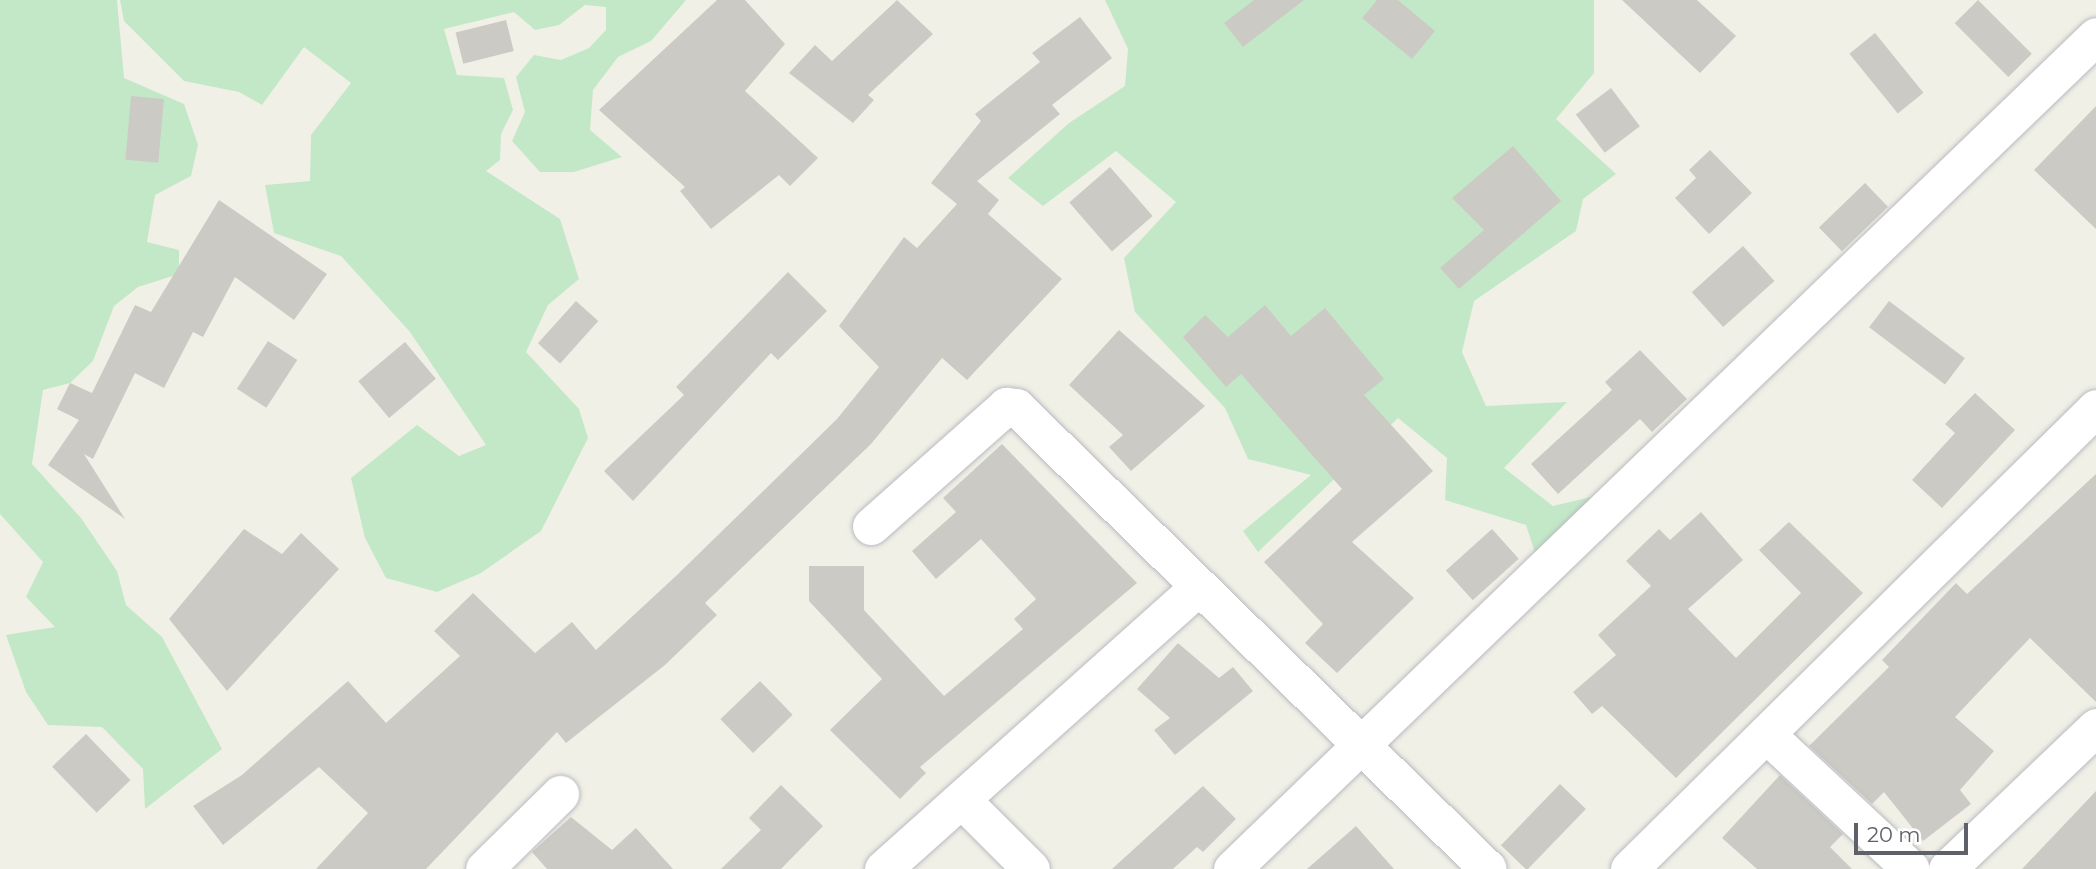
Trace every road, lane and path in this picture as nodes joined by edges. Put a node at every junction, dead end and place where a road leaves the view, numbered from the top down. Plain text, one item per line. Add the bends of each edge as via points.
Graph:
1 (2096, 36) edge
2 (2096, 408) edge
3 (871, 526) dead end
4 (1196, 589) junction
5 (2096, 727) edge
6 (1766, 734) junction
7 (1363, 749) junction
8 (560, 794) dead end
9 (963, 801) junction
10 (484, 869) edge
11 (883, 869) edge
12 (1031, 869) edge
13 (1232, 869) edge
14 (1488, 869) edge
15 (1629, 869) edge
16 (1911, 869) edge
17 (1947, 869) edge

1 - 7 street
2 - 6 street
3 - 4 street via 1011,405
4 - 7 street
4 - 9 street
5 - 17 street
6 - 15 street
6 - 16 street
7 - 13 street
7 - 14 street
8 - 10 street
9 - 11 street
9 - 12 street

